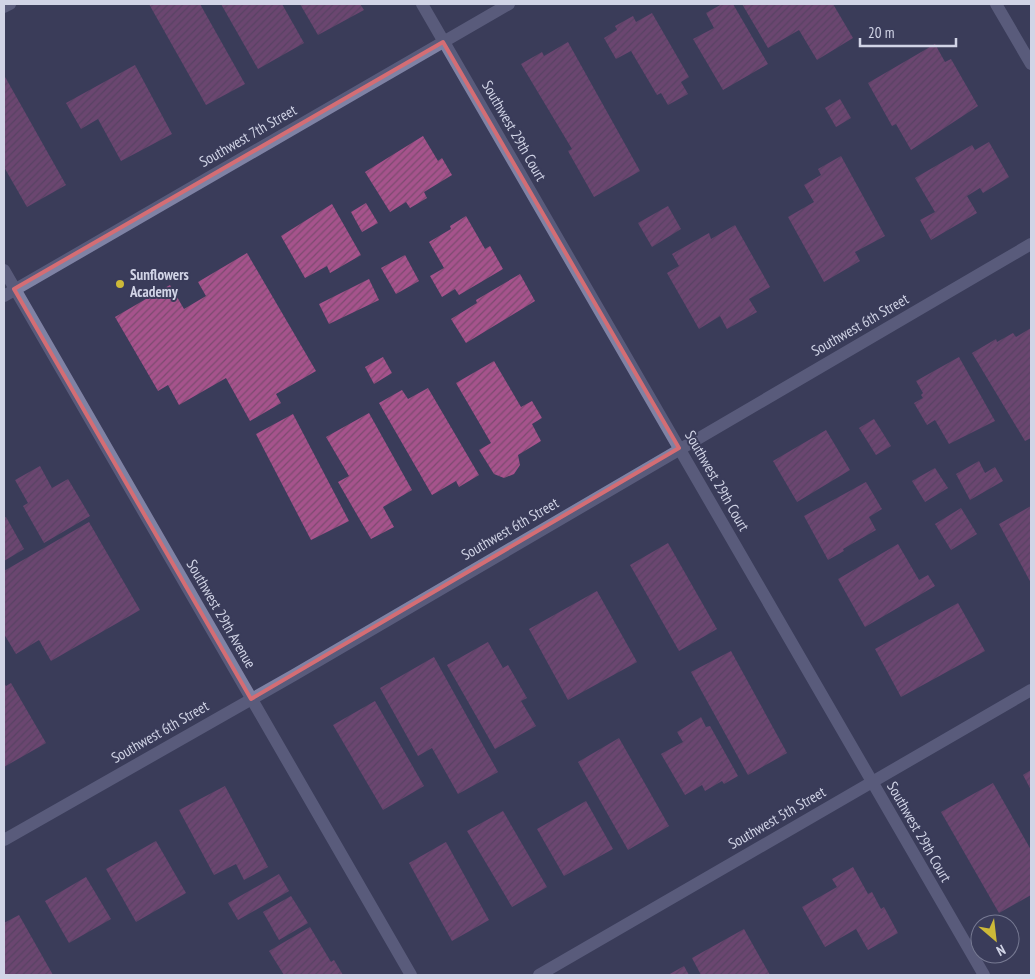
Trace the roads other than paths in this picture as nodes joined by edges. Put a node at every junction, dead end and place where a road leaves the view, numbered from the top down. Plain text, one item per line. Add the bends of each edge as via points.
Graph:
1 (10, 4) edge
2 (422, 4) edge
3 (508, 4) edge
4 (996, 4) edge
5 (4, 8) edge
6 (443, 42) junction
7 (1031, 64) edge
8 (1031, 244) edge
9 (4, 270) edge
10 (9, 292) edge
11 (679, 448) junction
12 (1031, 690) edge
13 (251, 699) junction
14 (872, 782) junction
15 (4, 840) edge
16 (411, 975) edge
17 (539, 975) edge
18 (984, 975) edge

1 - 5 street
2 - 6 street, Southwest 29th Court
3 - 6 street, Southwest 7th Street
4 - 7 street
6 - 10 street, Southwest 7th Street
6 - 11 street, Southwest 29th Court
8 - 11 street, Southwest 6th Street
9 - 10 street, Southwest 29th Avenue
10 - 13 street, Southwest 29th Avenue
11 - 13 street, Southwest 6th Street
11 - 14 street, Southwest 29th Court
12 - 14 street, Southwest 5th Street
13 - 15 street, Southwest 6th Street
13 - 16 street, Southwest 29th Avenue
14 - 17 street, Southwest 5th Street
14 - 18 street, Southwest 29th Court

